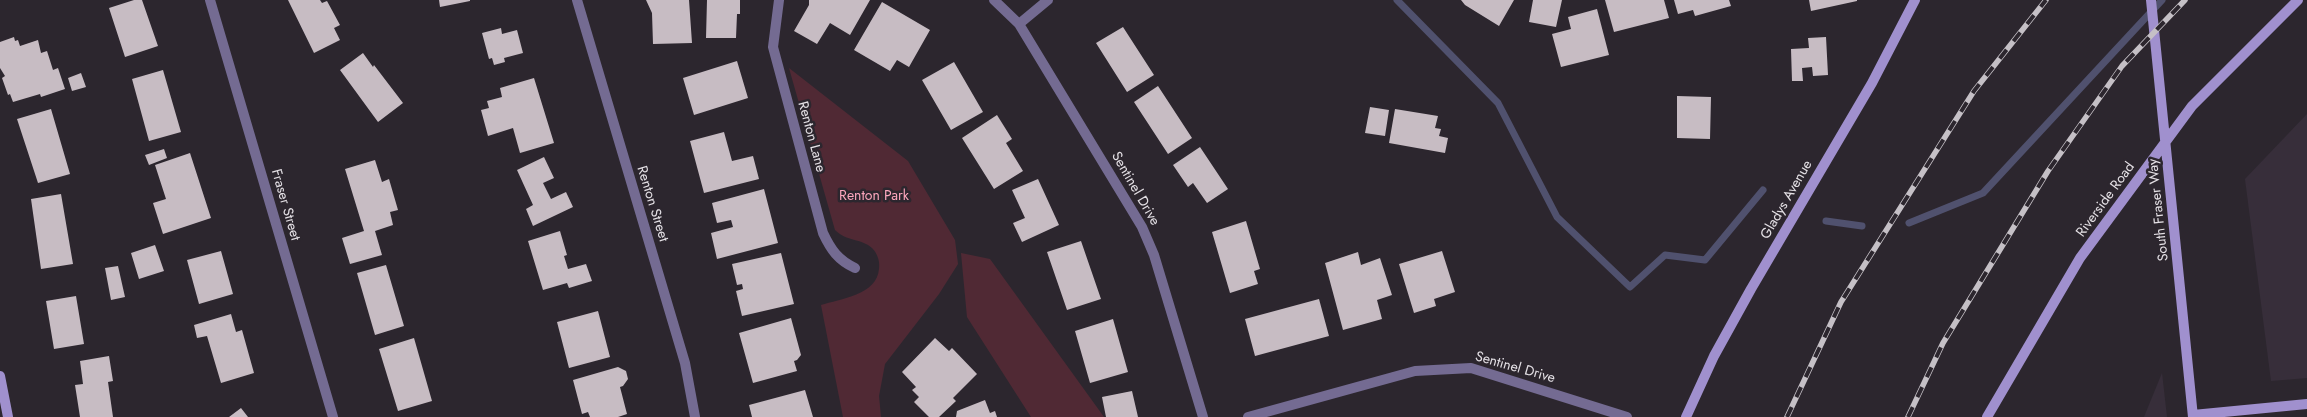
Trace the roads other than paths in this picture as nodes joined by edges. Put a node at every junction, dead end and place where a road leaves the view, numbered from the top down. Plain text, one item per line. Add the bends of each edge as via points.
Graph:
1 (210, 0) edge
2 (577, 0) edge
3 (779, 0) edge
4 (994, 0) edge
5 (1048, 0) edge
6 (2151, 0) edge
7 (2298, 0) edge
8 (1915, 1) edge
9 (1019, 24) junction
10 (855, 268) dead end
11 (0, 376) edge
12 (2307, 404) edge
13 (2193, 416) edge
14 (8, 417) edge
15 (333, 417) edge
16 (695, 417) edge
17 (1203, 417) edge
18 (1248, 417) edge
19 (1628, 417) edge
20 (1686, 417) edge
21 (1987, 417) edge

1 - 15 street, Fraser Street
2 - 16 street, Renton Street via 685,363
3 - 10 street, Renton Lane via 773,47 823,233 830,249 842,262
4 - 9 street, Sentinel Drive
5 - 9 street
6 - 13 street, South Fraser Way
7 - 21 street, Riverside Road via 2192,106 2080,258
8 - 20 street, Gladys Avenue via 1872,83 1714,356
9 - 17 street, Sentinel Drive via 1142,227 1154,255
11 - 14 street
12 - 13 street
18 - 19 street, Sentinel Drive via 1415,370 1471,368

